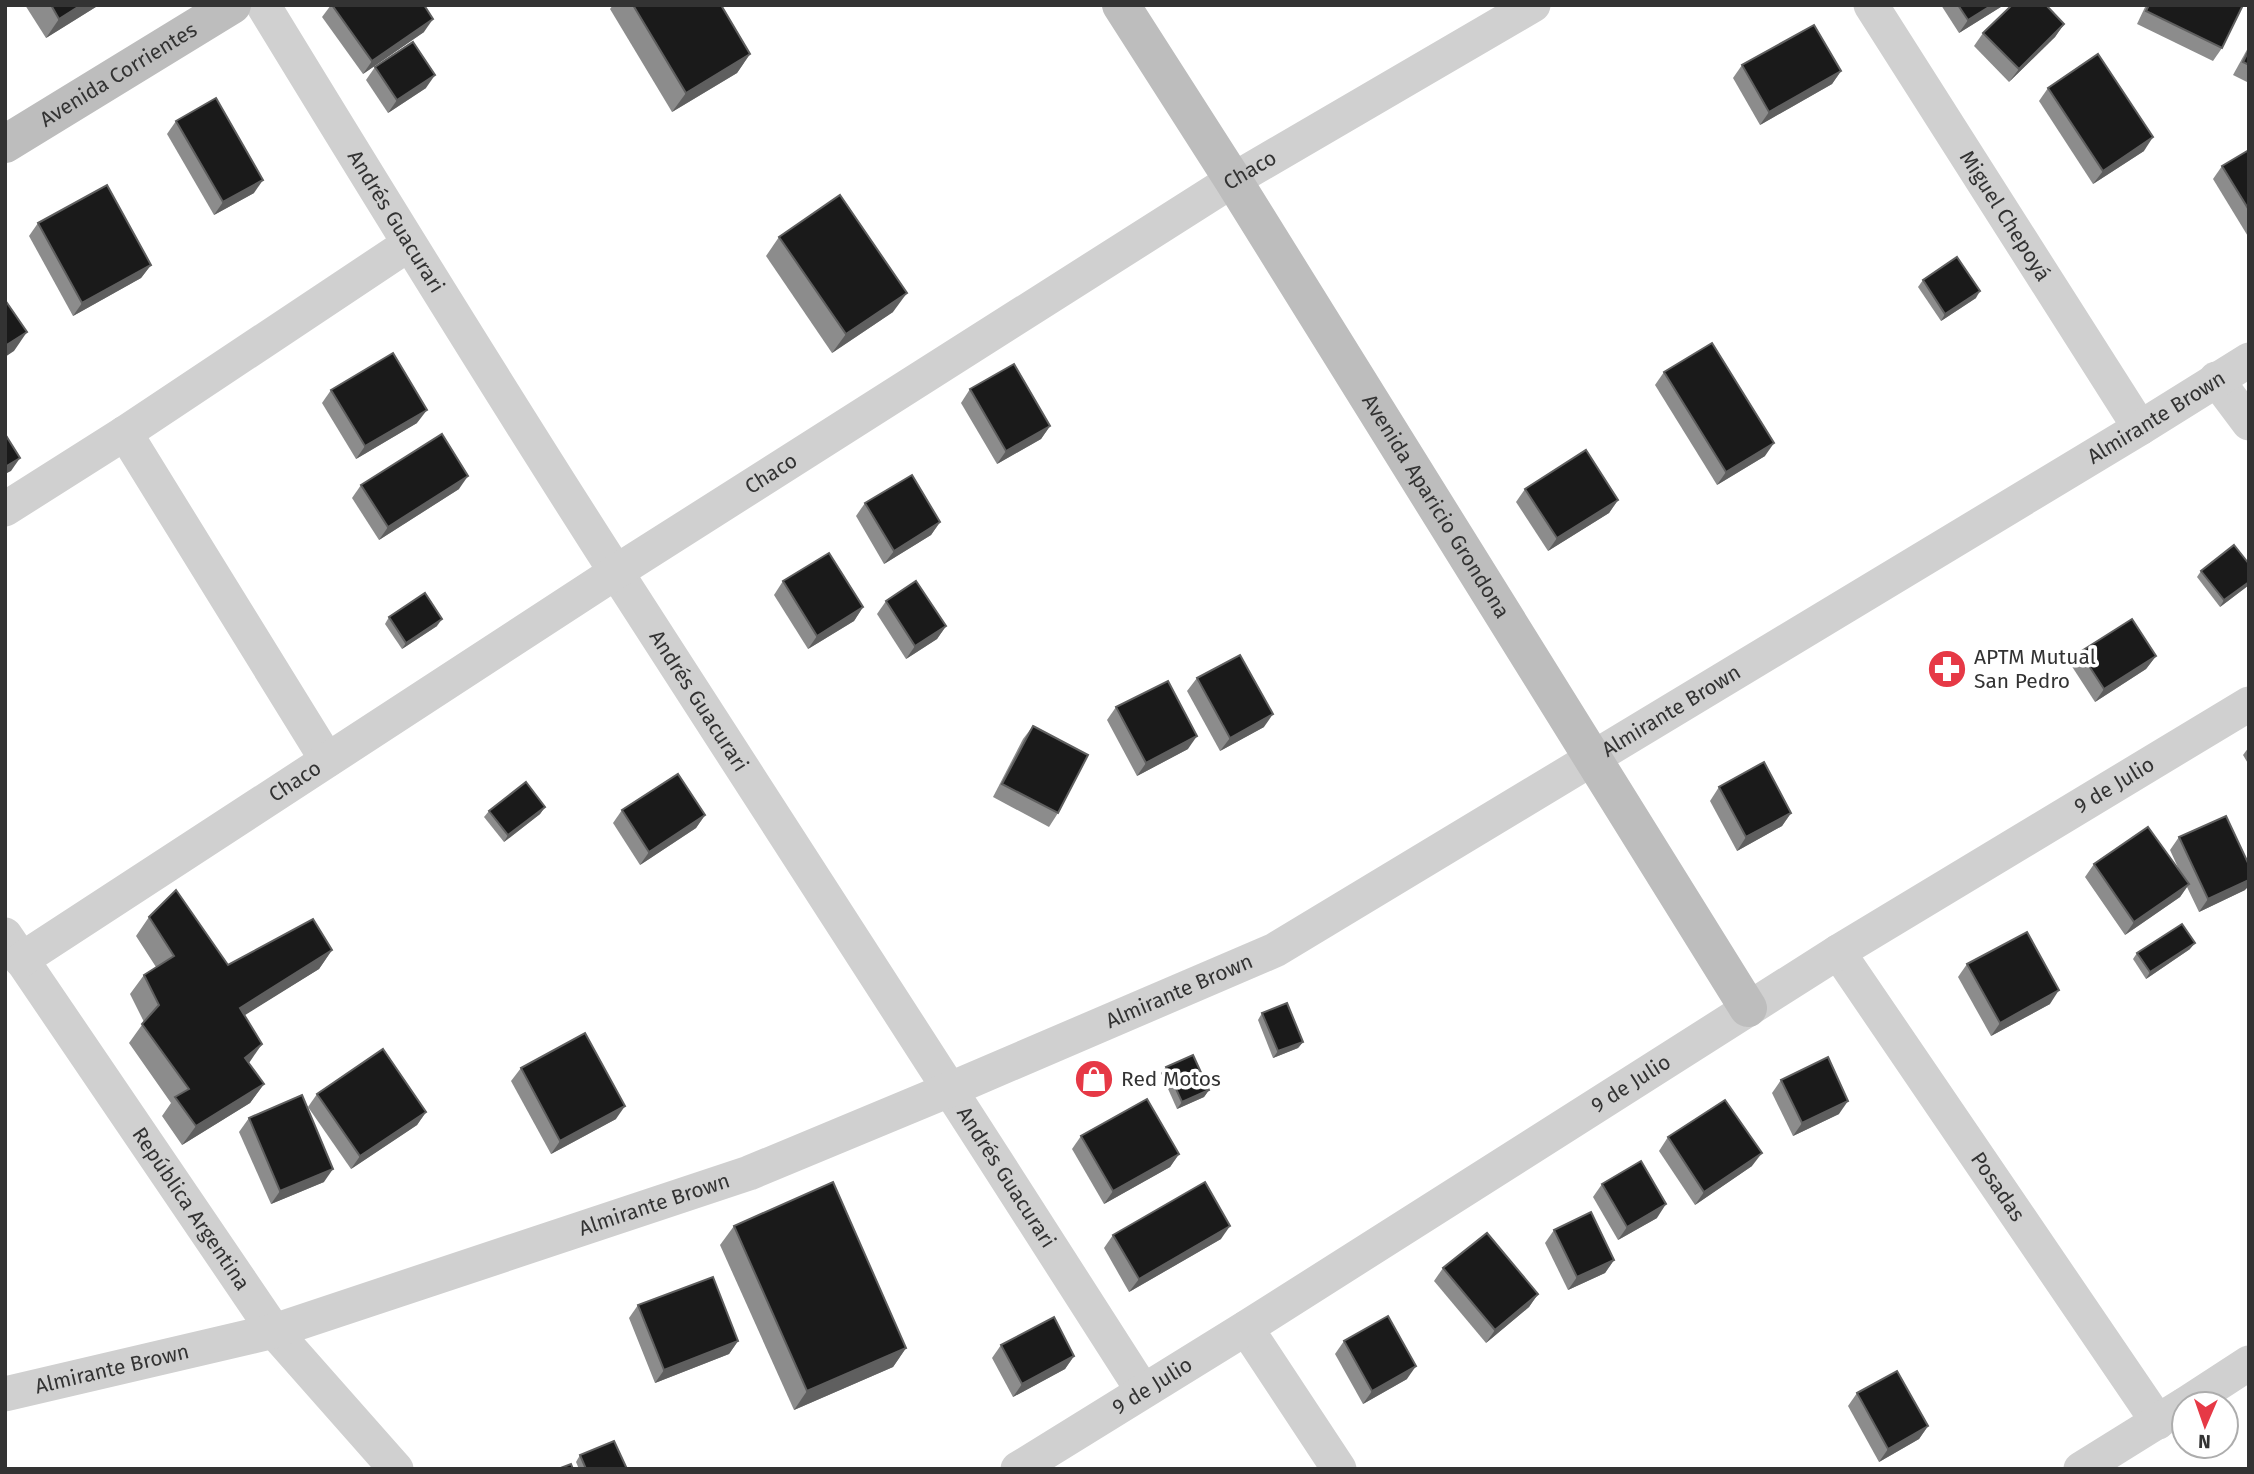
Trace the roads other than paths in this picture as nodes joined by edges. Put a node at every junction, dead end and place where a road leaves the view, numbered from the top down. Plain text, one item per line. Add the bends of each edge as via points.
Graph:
1 (232, 5) edge
2 (263, 5) edge
3 (1121, 5) edge
4 (1533, 5) edge
5 (1871, 5) edge
6 (5, 144) edge
7 (1233, 180) junction
8 (409, 244) junction
9 (2249, 360) edge
10 (2216, 379) junction
11 (2249, 423) edge
12 (2140, 428) junction
13 (125, 432) junction
14 (5, 509) edge
15 (616, 572) junction
16 (2249, 704) edge
17 (1592, 759) junction
18 (327, 760) junction
19 (13, 947) edge
20 (1838, 952) junction
21 (1748, 1008) junction
22 (951, 1089) junction
23 (1246, 1328) junction
24 (274, 1331) junction
25 (2249, 1363) edge
26 (2207, 1390) edge
27 (1143, 1391) junction
28 (5, 1394) edge
29 (2170, 1402) edge
30 (2170, 1414) edge
31 (396, 1469) edge
32 (1018, 1469) edge
33 (1339, 1469) edge
34 (2081, 1469) edge

1 - 6 main road, Avenida Corrientes
2 - 8 street, Andrés Guacurari
3 - 7 main road, Avenida Aparicio Grondona
4 - 7 street, Chaco
5 - 12 street, Miguel Chepoyá
7 - 15 street, Chaco
7 - 17 main road, Avenida Aparicio Grondona
8 - 13 street
8 - 15 street, Andrés Guacurari
9 - 10 street, Almirante Brown
10 - 11 street
10 - 12 street, Almirante Brown
12 - 17 street, Almirante Brown
13 - 14 street
13 - 18 street
15 - 18 street, Chaco
15 - 22 street, Andrés Guacurari
16 - 20 street, 9 de Julio
17 - 21 main road, Avenida Aparicio Grondona
17 - 22 street, Almirante Brown via 1275,950
18 - 19 street, Chaco
19 - 24 street, República Argentina
20 - 21 street, 9 de Julio
20 - 29 street, Posadas
21 - 23 street, 9 de Julio
22 - 24 street, Almirante Brown via 749,1173
22 - 27 street, Andrés Guacurari
23 - 27 street, 9 de Julio
23 - 33 street
24 - 28 street, Almirante Brown
24 - 31 street, República Argentina
25 - 26 street
27 - 32 street, 9 de Julio
30 - 34 street

